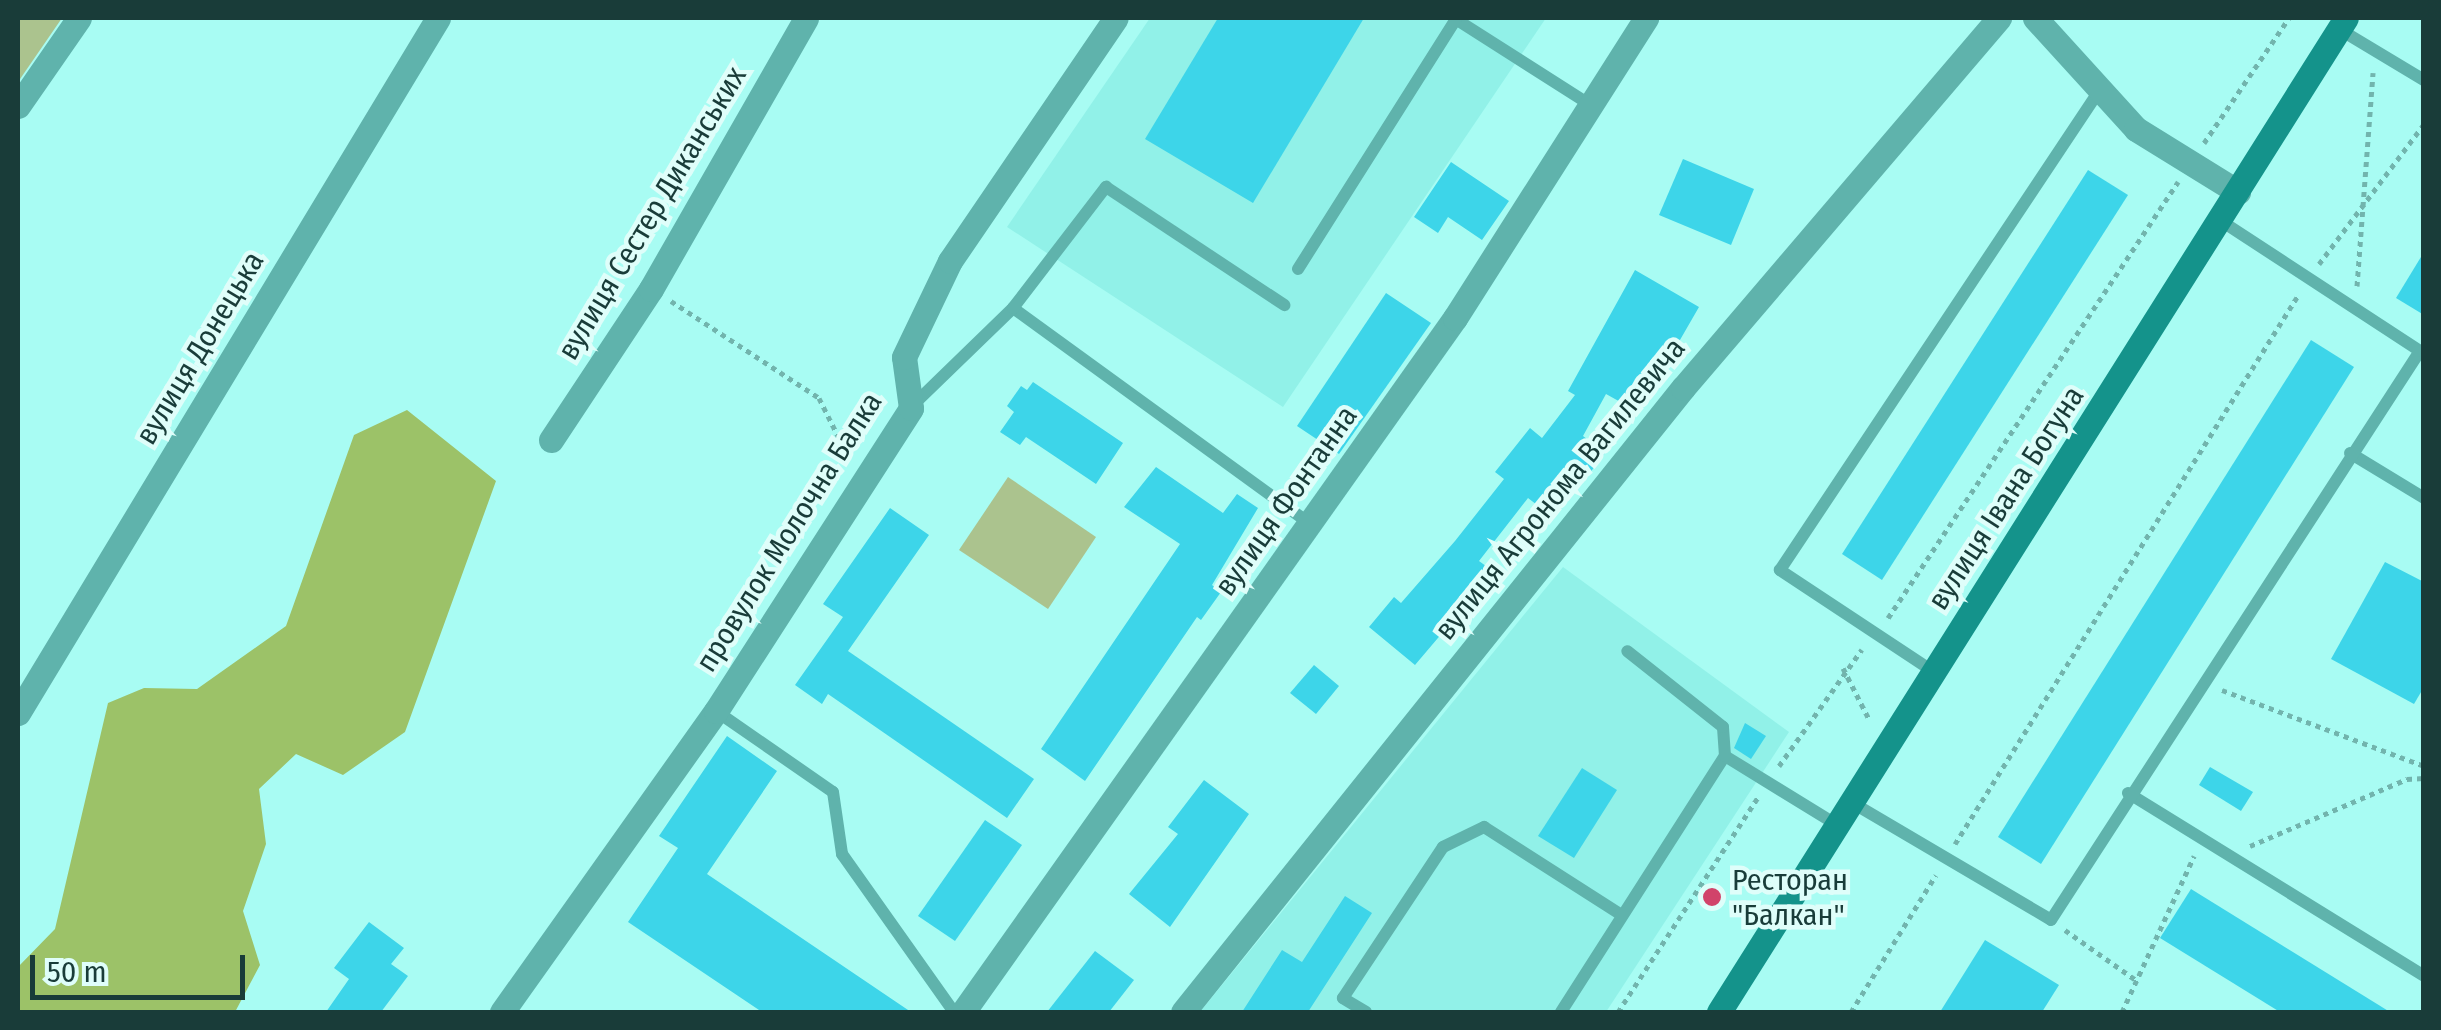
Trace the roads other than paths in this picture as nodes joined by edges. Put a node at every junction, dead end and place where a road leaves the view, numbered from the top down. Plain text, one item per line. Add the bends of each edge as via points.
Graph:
1 (79, 18) edge
2 (438, 18) edge
3 (806, 18) edge
4 (1116, 18) edge
5 (1455, 18) edge
6 (1646, 18) edge
7 (2000, 18) edge
8 (2034, 18) edge
9 (2343, 23) edge
10 (2424, 80) edge
11 (2099, 91) junction
12 (1590, 104) junction
13 (18, 106) edge
14 (2238, 192) junction
15 (2221, 221) junction
16 (1298, 269) dead end
17 (1284, 305) dead end
18 (1014, 308) junction
19 (911, 408) junction
20 (550, 440) dead end
21 (2350, 452) junction
22 (2424, 498) edge
23 (1309, 523) junction
24 (1628, 651) dead end
25 (1934, 672) junction
26 (716, 711) junction
27 (18, 713) edge
28 (1725, 756) junction
29 (2128, 792) junction
30 (1852, 802) junction
31 (1837, 825) junction
32 (1620, 914) junction
33 (2424, 976) edge
34 (502, 1012) edge
35 (954, 1012) edge
36 (964, 1012) edge
37 (1183, 1012) edge
38 (1366, 1012) edge
39 (1561, 1012) edge
40 (1719, 1012) edge

1 - 13 street
2 - 27 street, вулиця Донецька
3 - 20 street, вулиця Сестер Диканських via 652,289
4 - 19 street, провулок Молочна Балка via 950,261 904,357
5 - 12 lane
5 - 16 lane
6 - 12 street, вулиця Фонтанна
7 - 37 street, вулиця Агронома Вагилевича via 1682,388
8 - 11 street
9 - 10 lane via 2374,52
9 - 14 street, вулиця Івана Богуна
11 - 14 street via 2136,129
11 - 25 lane via 1780,570
12 - 23 street, вулиця Фонтанна via 1456,318
14 - 15 street, вулиця Івана Богуна
15 - 21 lane via 2420,351
15 - 25 street, вулиця Івана Богуна
17 - 18 lane via 1106,187
18 - 19 lane
18 - 23 lane
19 - 26 street, провулок Молочна Балка
21 - 22 lane
21 - 29 lane
23 - 36 street, вулиця Фонтанна
24 - 28 lane via 1723,727
25 - 30 street, вулиця Івана Богуна
26 - 34 street, провулок Молочна Балка
26 - 35 lane via 833,792 842,854
28 - 31 lane
28 - 32 lane
29 - 30 lane via 2051,920
29 - 33 lane
30 - 31 street, вулиця Івана Богуна
31 - 40 street, вулиця Івана Богуна
32 - 38 lane via 1484,827 1443,847 1344,998
32 - 39 lane

